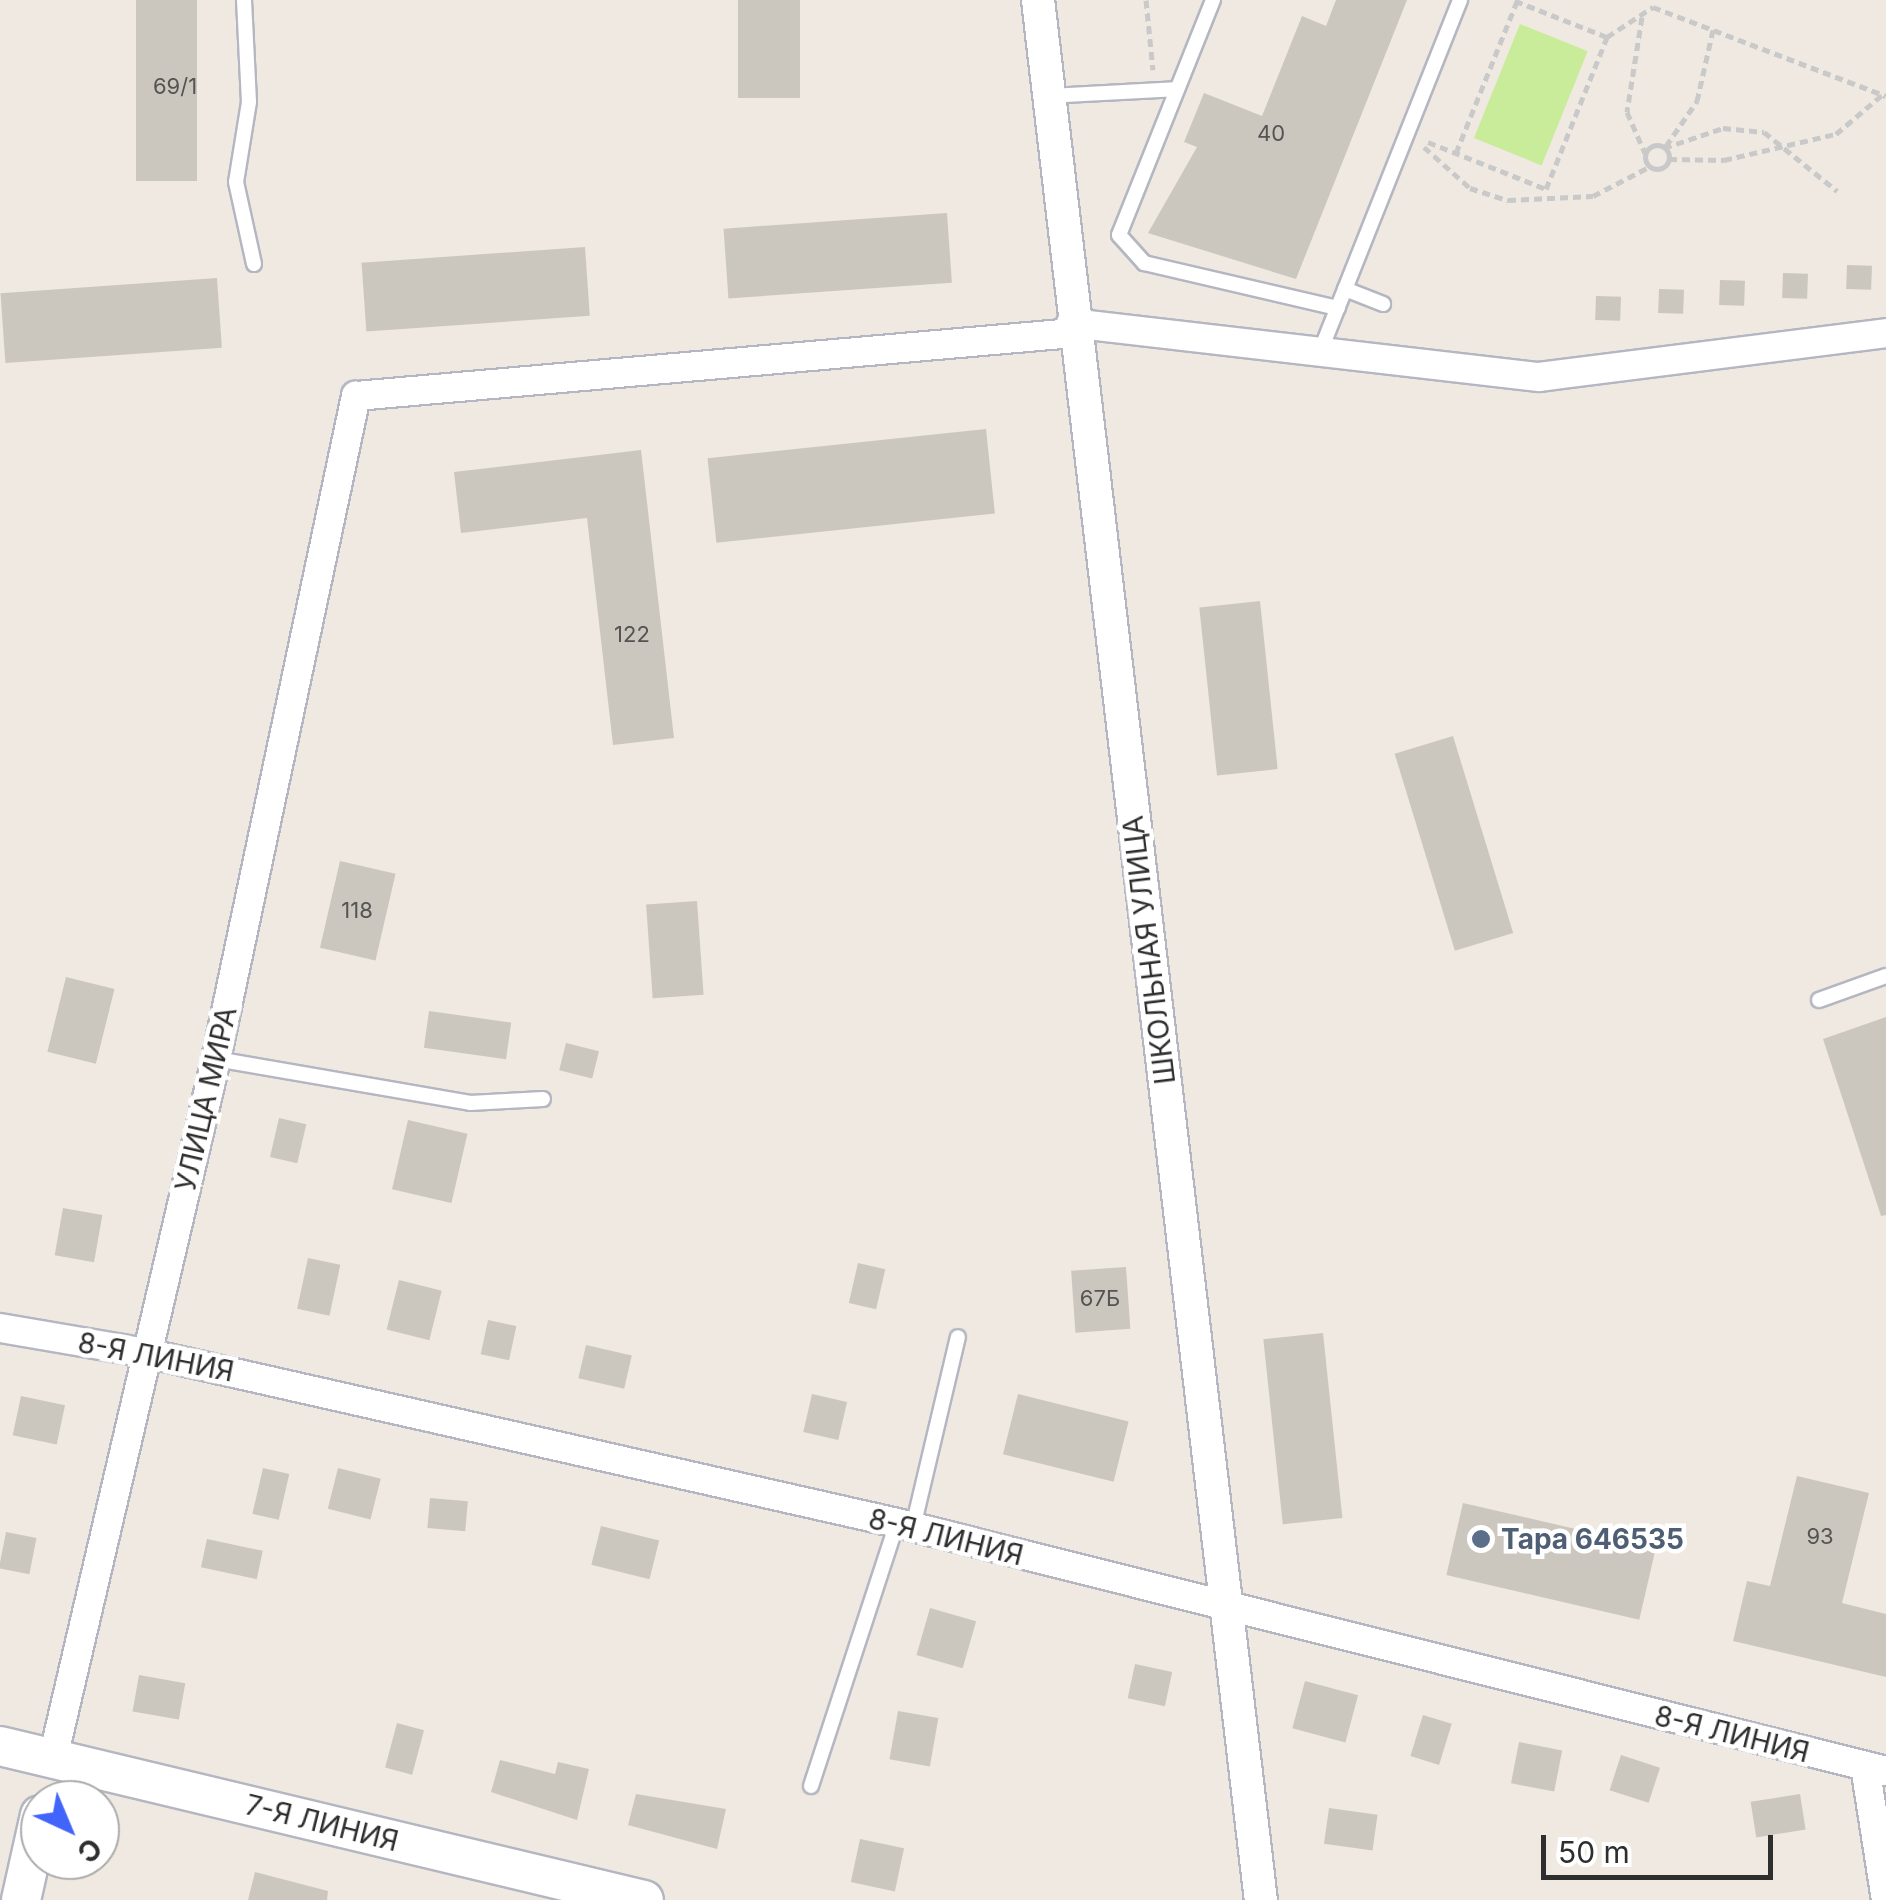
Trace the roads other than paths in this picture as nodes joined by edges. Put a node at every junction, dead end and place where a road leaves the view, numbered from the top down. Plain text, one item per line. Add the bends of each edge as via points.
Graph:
1 (244, 0) edge
2 (1038, 0) edge
3 (1213, 0) edge
4 (1460, 0) edge
5 (1171, 90) junction
6 (1046, 96) junction
7 (254, 264) dead end
8 (1346, 289) junction
9 (1383, 304) dead end
10 (1338, 308) junction
11 (1072, 328) junction
12 (1886, 333) edge
13 (1320, 353) junction
14 (1886, 976) edge
15 (1819, 1000) dead end
16 (216, 1059) junction
17 (543, 1099) dead end
18 (0, 1328) edge
19 (958, 1337) dead end
20 (146, 1352) junction
21 (905, 1525) junction
22 (1230, 1612) junction
23 (0, 1746) edge
24 (53, 1758) junction
25 (1875, 1769) edge
26 (48, 1780) edge
27 (811, 1786) dead end
28 (644, 1900) edge
29 (1262, 1900) edge
30 (1886, 1900) edge

1 - 7 lane via 249,102 236,182
2 - 6 street, ШКОЛЬНАЯ УЛИЦА
3 - 5 lane
4 - 8 lane
5 - 6 lane
5 - 10 lane via 1119,236 1144,262
6 - 11 street, ШКОЛЬНАЯ УЛИЦА
8 - 9 lane
8 - 10 lane
10 - 13 lane
11 - 13 street
11 - 16 street, УЛИЦА МИРА via 356,396
11 - 22 street, ШКОЛЬНАЯ УЛИЦА
12 - 13 street via 1539,377
14 - 15 lane
16 - 17 lane via 470,1103
16 - 20 street, УЛИЦА МИРА
18 - 20 street, 8-Я ЛИНИЯ
19 - 21 lane
20 - 21 street, 8-Я ЛИНИЯ
20 - 24 street, УЛИЦА МИРА
21 - 22 street, 8-Я ЛИНИЯ
21 - 27 lane
22 - 25 street, 8-Я ЛИНИЯ
22 - 29 street, ШКОЛЬНАЯ УЛИЦА
23 - 24 main road, 7-Я ЛИНИЯ
24 - 26 main road, УЛИЦА МИРА
24 - 28 main road, 7-Я ЛИНИЯ
25 - 30 street

